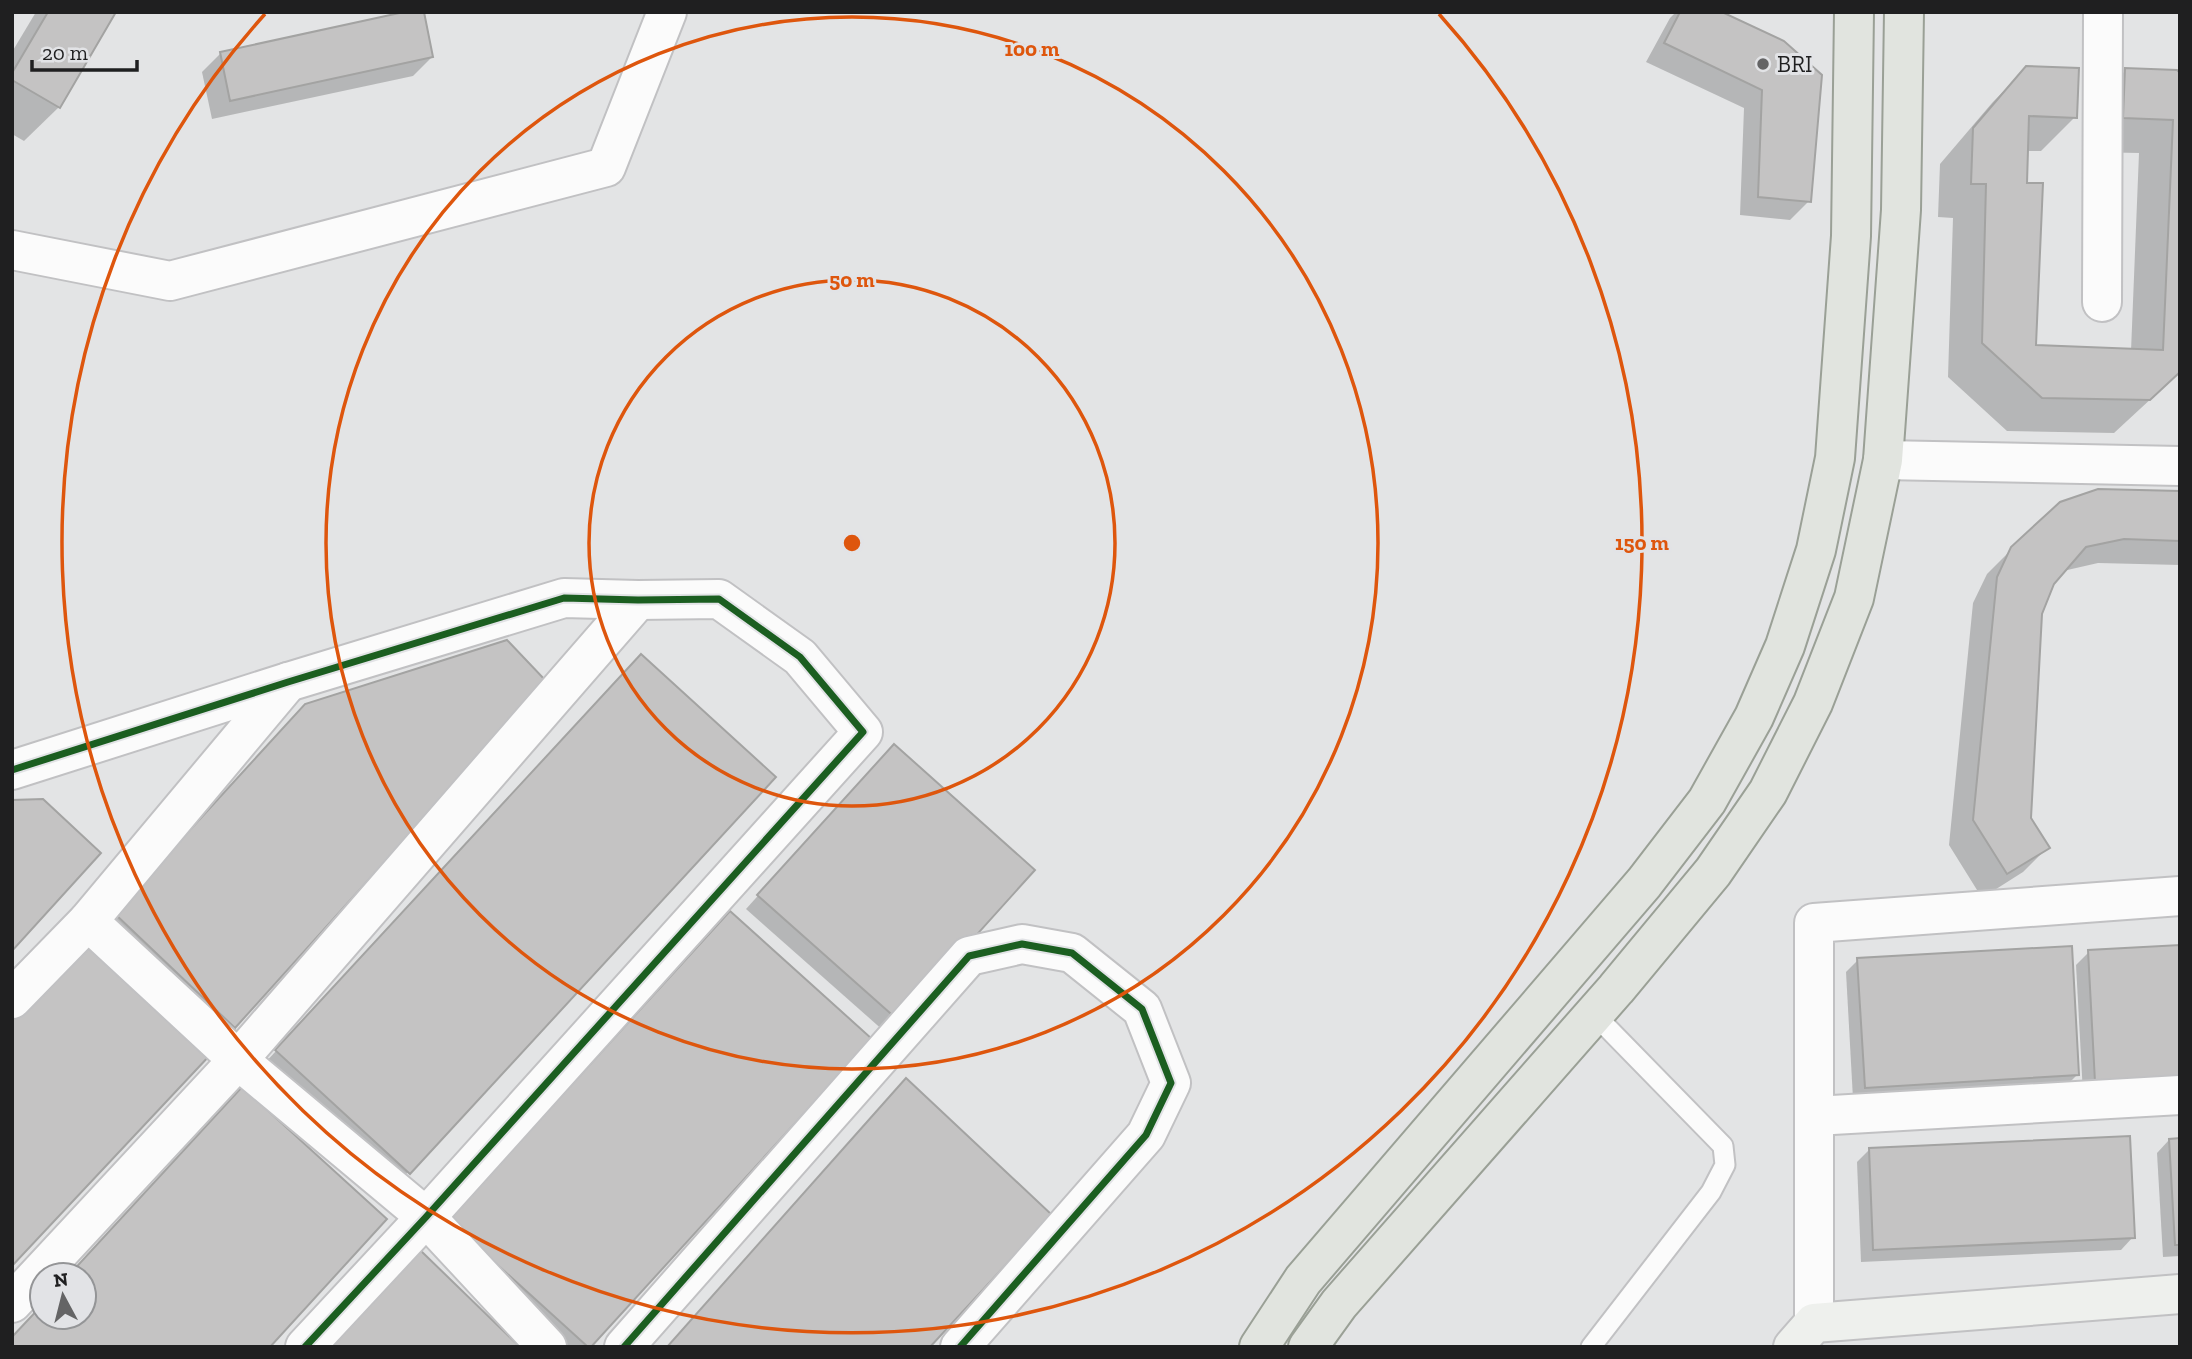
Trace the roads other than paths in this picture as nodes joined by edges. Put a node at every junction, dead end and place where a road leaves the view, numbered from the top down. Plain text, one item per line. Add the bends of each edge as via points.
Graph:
1 (667, 12) edge
2 (1854, 12) edge
3 (1904, 12) edge
4 (2104, 12) edge
5 (12, 250) edge
6 (2102, 302) dead end
7 (1883, 460) junction
8 (2180, 466) edge
9 (638, 600) junction
10 (288, 682) junction
11 (12, 770) edge
12 (2180, 896) edge
13 (88, 921) junction
14 (12, 999) edge
15 (1594, 1014) junction
16 (238, 1060) junction
17 (2180, 1095) edge
18 (1815, 1116) junction
19 (426, 1217) junction
20 (2180, 1294) edge
21 (12, 1303) edge
22 (1804, 1335) edge
23 (304, 1347) edge
24 (547, 1347) edge
25 (624, 1347) edge
26 (960, 1347) edge
27 (1259, 1347) edge
28 (1308, 1347) edge
29 (1591, 1347) edge

1 - 5 street via 606,167 170,281
2 - 27 main road via 1851,236 1835,458 1816,550 1785,646 1754,717 1707,801 1644,883 1303,1280
3 - 7 main road via 1901,210
4 - 6 street
7 - 8 street
7 - 15 main road via 1854,598 1813,703 1768,792 1713,872
9 - 10 street via 564,598
9 - 16 street
9 - 19 street via 719,599 800,657 863,732
10 - 11 street
10 - 13 street
12 - 18 street via 1814,923
13 - 14 street
13 - 16 street
15 - 28 main road via 1339,1304
15 - 29 lane via 1723,1146 1725,1165 1711,1192
16 - 19 street
16 - 21 street
17 - 18 street
18 - 22 street
19 - 23 street
19 - 24 street
20 - 22 street
25 - 26 street via 969,956 1022,944 1072,953 1142,1009 1171,1083 1146,1135

